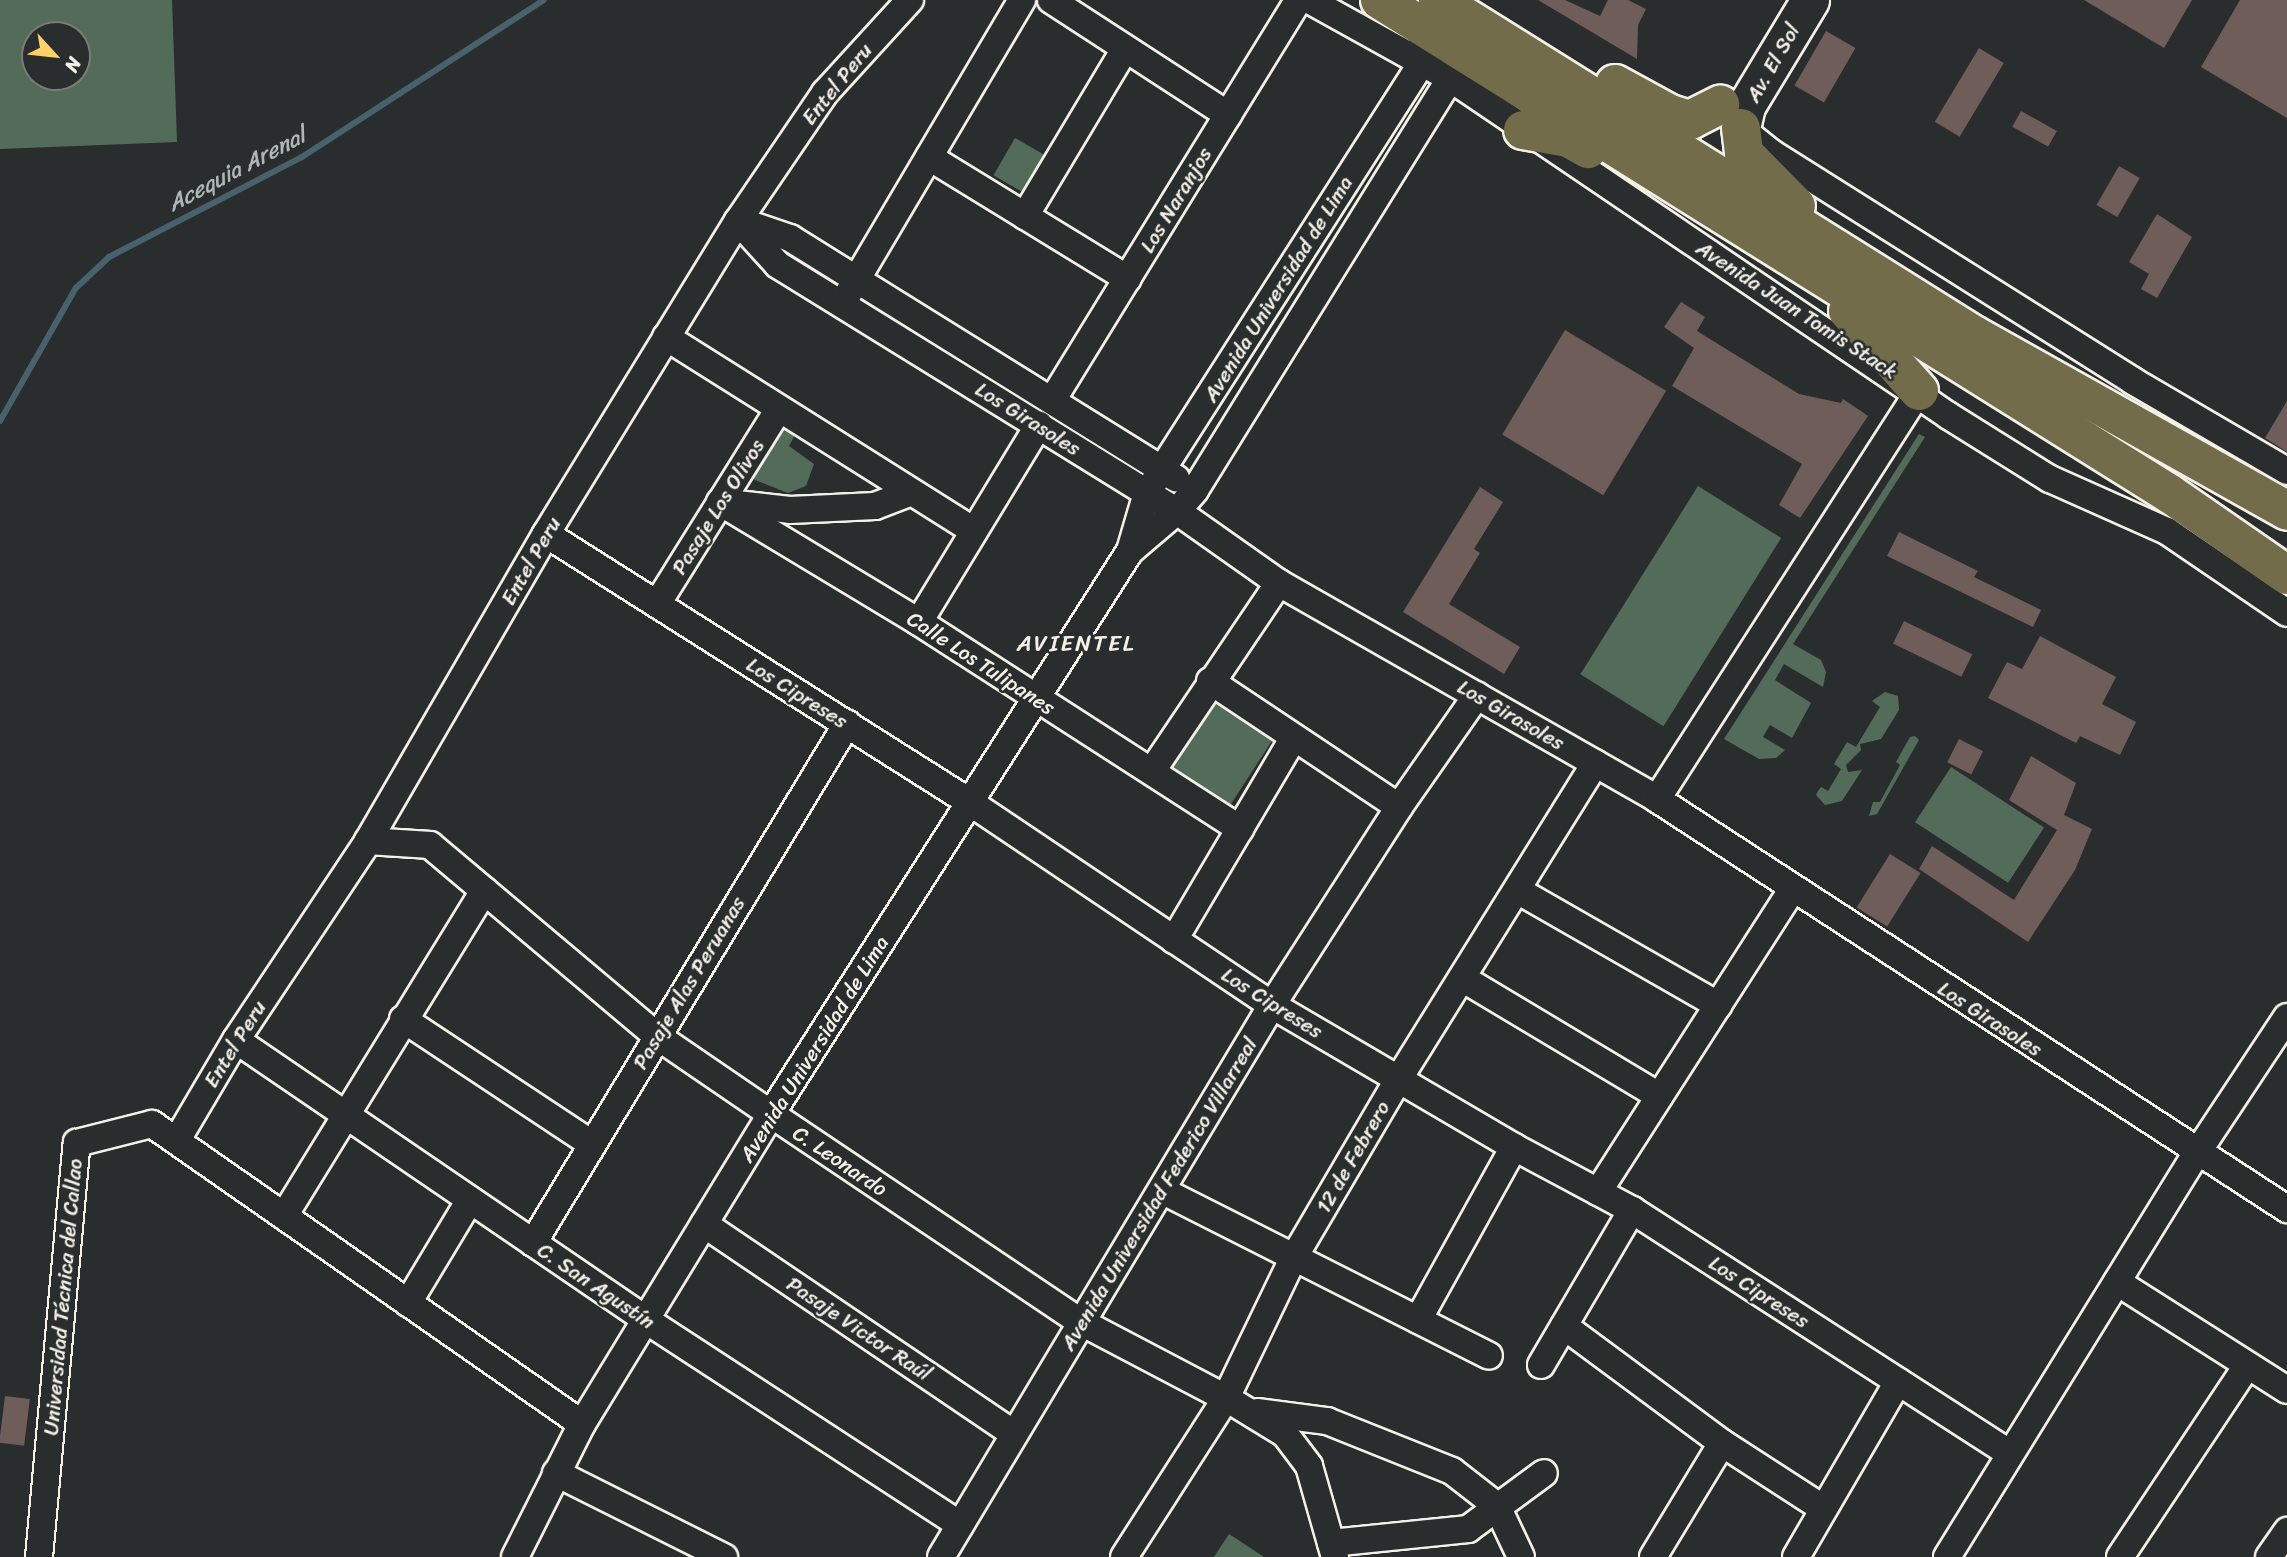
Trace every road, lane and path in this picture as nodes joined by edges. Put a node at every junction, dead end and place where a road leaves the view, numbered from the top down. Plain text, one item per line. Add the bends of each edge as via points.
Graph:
1 (909, 0) edge
2 (1022, 0) edge
3 (1051, 0) edge
4 (1298, 0) edge
5 (1309, 0) edge
6 (1380, 0) edge
7 (1782, 0) edge
8 (1810, 0) edge
9 (1476, 10) edge
10 (1428, 30) edge
11 (1125, 49) junction
12 (1541, 65) junction
13 (1587, 69) junction
14 (1450, 78) junction
15 (1228, 115) junction
16 (1731, 116) junction
17 (1524, 130) junction
18 (929, 157) junction
19 (1025, 216) junction
20 (738, 221) junction
21 (1731, 223) junction
22 (1824, 240) junction
23 (1783, 254) junction
24 (858, 279) junction
25 (1128, 279) junction
26 (842, 302) junction
27 (666, 337) junction
28 (1919, 391) junction
29 (1053, 399) junction
30 (779, 409) junction
31 (1039, 425) junction
32 (1163, 470) junction
33 (2287, 471) edge
34 (1195, 489) junction
35 (911, 492) junction
36 (1147, 493) junction
37 (720, 502) junction
38 (1177, 511) junction
39 (2287, 511) edge
40 (974, 531) junction
41 (546, 534) junction
42 (1130, 551) junction
43 (2287, 575) edge
44 (1279, 583) junction
45 (657, 604) junction
46 (2287, 613) edge
47 (919, 622) junction
48 (1210, 681) junction
49 (1477, 695) junction
50 (1038, 699) junction
51 (846, 724) junction
52 (1293, 739) junction
53 (1595, 763) junction
54 (1152, 771) junction
55 (1657, 799) junction
56 (971, 803) junction
57 (1399, 807) junction
58 (1240, 829) junction
59 (368, 841) junction
60 (1517, 890) junction
61 (484, 891) junction
62 (1791, 891) junction
63 (1174, 940) junction
64 (1462, 978) junction
65 (1272, 1005) junction
66 (1718, 1005) junction
67 (2287, 1017) edge
68 (403, 1019) junction
69 (657, 1036) junction
70 (236, 1040) junction
71 (1398, 1080) junction
72 (1659, 1097) junction
73 (344, 1114) junction
74 (771, 1114) junction
75 (177, 1140) junction
76 (592, 1144) junction
77 (1514, 1147) junction
78 (2197, 1153) junction
79 (1163, 1191) junction
80 (1598, 1192) junction
81 (470, 1200) junction
82 (2287, 1209) edge
83 (1632, 1210) junction
84 (284, 1216) junction
85 (704, 1224) junction
86 (533, 1243) junction
87 (1293, 1259) junction
88 (2117, 1282) junction
89 (408, 1303) junction
90 (646, 1320) junction
91 (1418, 1320) junction
92 (1082, 1322) junction
93 (1564, 1325) junction
94 (1489, 1356) dead end
95 (1541, 1365) dead end
96 (2247, 1367) junction
97 (1898, 1382) junction
98 (2287, 1390) edge
99 (1237, 1405) junction
100 (582, 1424) junction
101 (1014, 1434) junction
102 (1722, 1443) junction
103 (2009, 1453) junction
104 (556, 1472) junction
105 (1544, 1474) dead end
106 (1497, 1506) junction
107 (1825, 1509) junction
108 (960, 1525) junction
109 (2287, 1531) edge
110 (1333, 1550) edge
111 (40, 1557) edge
112 (515, 1557) edge
113 (724, 1557) edge
114 (941, 1557) edge
115 (1124, 1557) edge
116 (1521, 1557) edge
117 (1653, 1557) edge
118 (1796, 1557) edge
119 (1947, 1557) edge
120 (2120, 1557) edge
121 (2269, 1557) edge

1 - 20 street, Entel Peru via 825,93
2 - 18 street
3 - 11 street
4 - 15 street, Los Naranjos
5 - 10 street, Avenida Juan Tomis Stack
6 - 10 main road, Avenida Juan Tomis Stack
7 - 16 street, Av. El Sol
8 - 16 street, Av. El Sol via 1746,106
9 - 10 main road, Avenida Juan Tomis Stack
9 - 12 main road, Avenida Juan Tomis Stack
9 - 13 main road
10 - 14 street, Avenida Juan Tomis Stack
10 - 21 main road, Avenida Juan Tomis Stack
10 - 32 street, Avenida Universidad de Lima
11 - 15 street
11 - 19 street
12 - 13 main road
12 - 22 main road, Avenida Juan Tomis Stack
13 - 16 main road via 1670,114 1690,120
14 - 17 street, Avenida Juan Tomis Stack
14 - 34 street, Avenida Universidad de Lima
15 - 25 street, Los Naranjos
16 - 22 main road via 1744,153
16 - 33 street via 1773,154 2180,410
17 - 21 main road via 1568,138
17 - 28 street, Avenida Juan Tomis Stack
18 - 19 street
18 - 24 street
19 - 25 street
20 - 24 street via 790,238
20 - 26 street, Los Girasoles via 778,265
20 - 27 street, Entel Peru
21 - 23 main road, Avenida Juan Tomis Stack
22 - 39 main road, Avenida Juan Tomis Stack via 2030,368
23 - 28 main road via 1857,319
23 - 43 main road, Avenida Juan Tomis Stack via 2204,516
24 - 26 street
24 - 29 street
25 - 29 street, Los Naranjos
26 - 31 street, Los Girasoles
27 - 30 street
27 - 41 street, Entel Peru
28 - 46 street, Avenida Juan Tomis Stack via 1949,416 2050,478 2167,531
28 - 55 street
29 - 32 street
30 - 35 street
30 - 37 street, Pasaje Los Olivos
31 - 36 street, Los Girasoles
31 - 40 street
32 - 34 street
32 - 36 street, Avenida Universidad de Lima
34 - 38 street, Avenida Universidad de Lima
35 - 37 street via 876,506 790,510
35 - 40 street
36 - 38 street, Los Girasoles
36 - 42 street, Avenida Universidad de Lima
37 - 45 street, Pasaje Los Olivos
37 - 47 street, Calle Los Tulipanes
38 - 42 street, Avenida Universidad de Lima
38 - 44 street, Los Girasoles
40 - 47 street
41 - 45 street, Los Cipreses
41 - 59 street, Entel Peru
42 - 50 street, Avenida Universidad de Lima
44 - 48 street
44 - 49 street, Los Girasoles
45 - 51 street, Los Cipreses
47 - 50 street, Calle Los Tulipanes
48 - 52 street
48 - 54 street
49 - 53 street, Los Girasoles
49 - 57 street, Avenida Universidad Federico Villarreal
50 - 54 street, Calle Los Tulipanes
50 - 56 street, Avenida Universidad de Lima
51 - 56 street, Los Cipreses
51 - 69 street, Pasaje Alas Peruanas
52 - 57 street
52 - 58 street
53 - 55 street, Los Girasoles
53 - 60 street, 12 de Febrero
54 - 58 street, Calle Los Tulipanes
55 - 62 street, Los Girasoles
56 - 63 street, Los Cipreses
56 - 74 street, Avenida Universidad de Lima
57 - 65 street, Avenida Universidad Federico Villarreal
58 - 63 street
59 - 61 street, C. Leonardo via 430,845
59 - 70 street, Entel Peru
60 - 64 street, 12 de Febrero
60 - 66 street
61 - 68 street
61 - 69 street, C. Leonardo
62 - 66 street
62 - 78 street, Los Girasoles
63 - 65 street, Los Cipreses
64 - 71 street, 12 de Febrero
64 - 72 street
65 - 71 street, Los Cipreses
65 - 79 street, Avenida Universidad Federico Villarreal
66 - 72 street
67 - 78 street
68 - 73 street
68 - 76 street
69 - 74 street, C. Leonardo
69 - 76 street, Pasaje Alas Peruanas
70 - 73 street, C. San Agustín
70 - 75 street, Entel Peru
71 - 77 street, Los Cipreses
71 - 87 street, 12 de Febrero
72 - 80 street
73 - 81 street, C. San Agustín
73 - 84 street
74 - 85 street, Avenida Universidad de Lima
74 - 92 street, C. Leonardo
75 - 84 street
75 - 111 street, Universidad Técnica del Callao via 152,1124 77,1143
76 - 86 street, Pasaje Alas Peruanas
77 - 80 street, Los Cipreses
77 - 91 street
78 - 82 street, Los Girasoles
78 - 88 street
79 - 87 street
79 - 92 street, Avenida Universidad Federico Villarreal
80 - 83 street, Los Cipreses
81 - 86 street, C. San Agustín
81 - 89 street
83 - 93 street
83 - 97 street, Los Cipreses
84 - 89 street
85 - 90 street, Avenida Universidad de Lima
85 - 101 street, Pasaje Victor Raúl
86 - 90 street, C. San Agustín
87 - 91 street
87 - 99 street, 12 de Febrero
88 - 96 street
88 - 103 street
89 - 100 street
90 - 100 street, Avenida Universidad de Lima
90 - 108 street, C. San Agustín
91 - 94 street
92 - 99 street, C. Leonardo
92 - 101 street, Avenida Universidad Federico Villarreal
93 - 95 street
93 - 102 street
96 - 98 street
96 - 120 street
97 - 103 street, Los Cipreses
97 - 107 street
99 - 106 street via 1327,1421 1452,1471
99 - 110 street, C. Leonardo via 1284,1434 1309,1466
99 - 115 street, 12 de Febrero
100 - 104 street, Avenida Universidad de Lima
101 - 108 street, Avenida Universidad Federico Villarreal
102 - 107 street
102 - 117 street
103 - 119 street
104 - 112 street, Avenida Universidad de Lima
104 - 113 street
105 - 106 street
106 - 110 street via 1468,1529
106 - 116 street
107 - 118 street
108 - 114 street, Avenida Universidad Federico Villarreal
109 - 121 street

